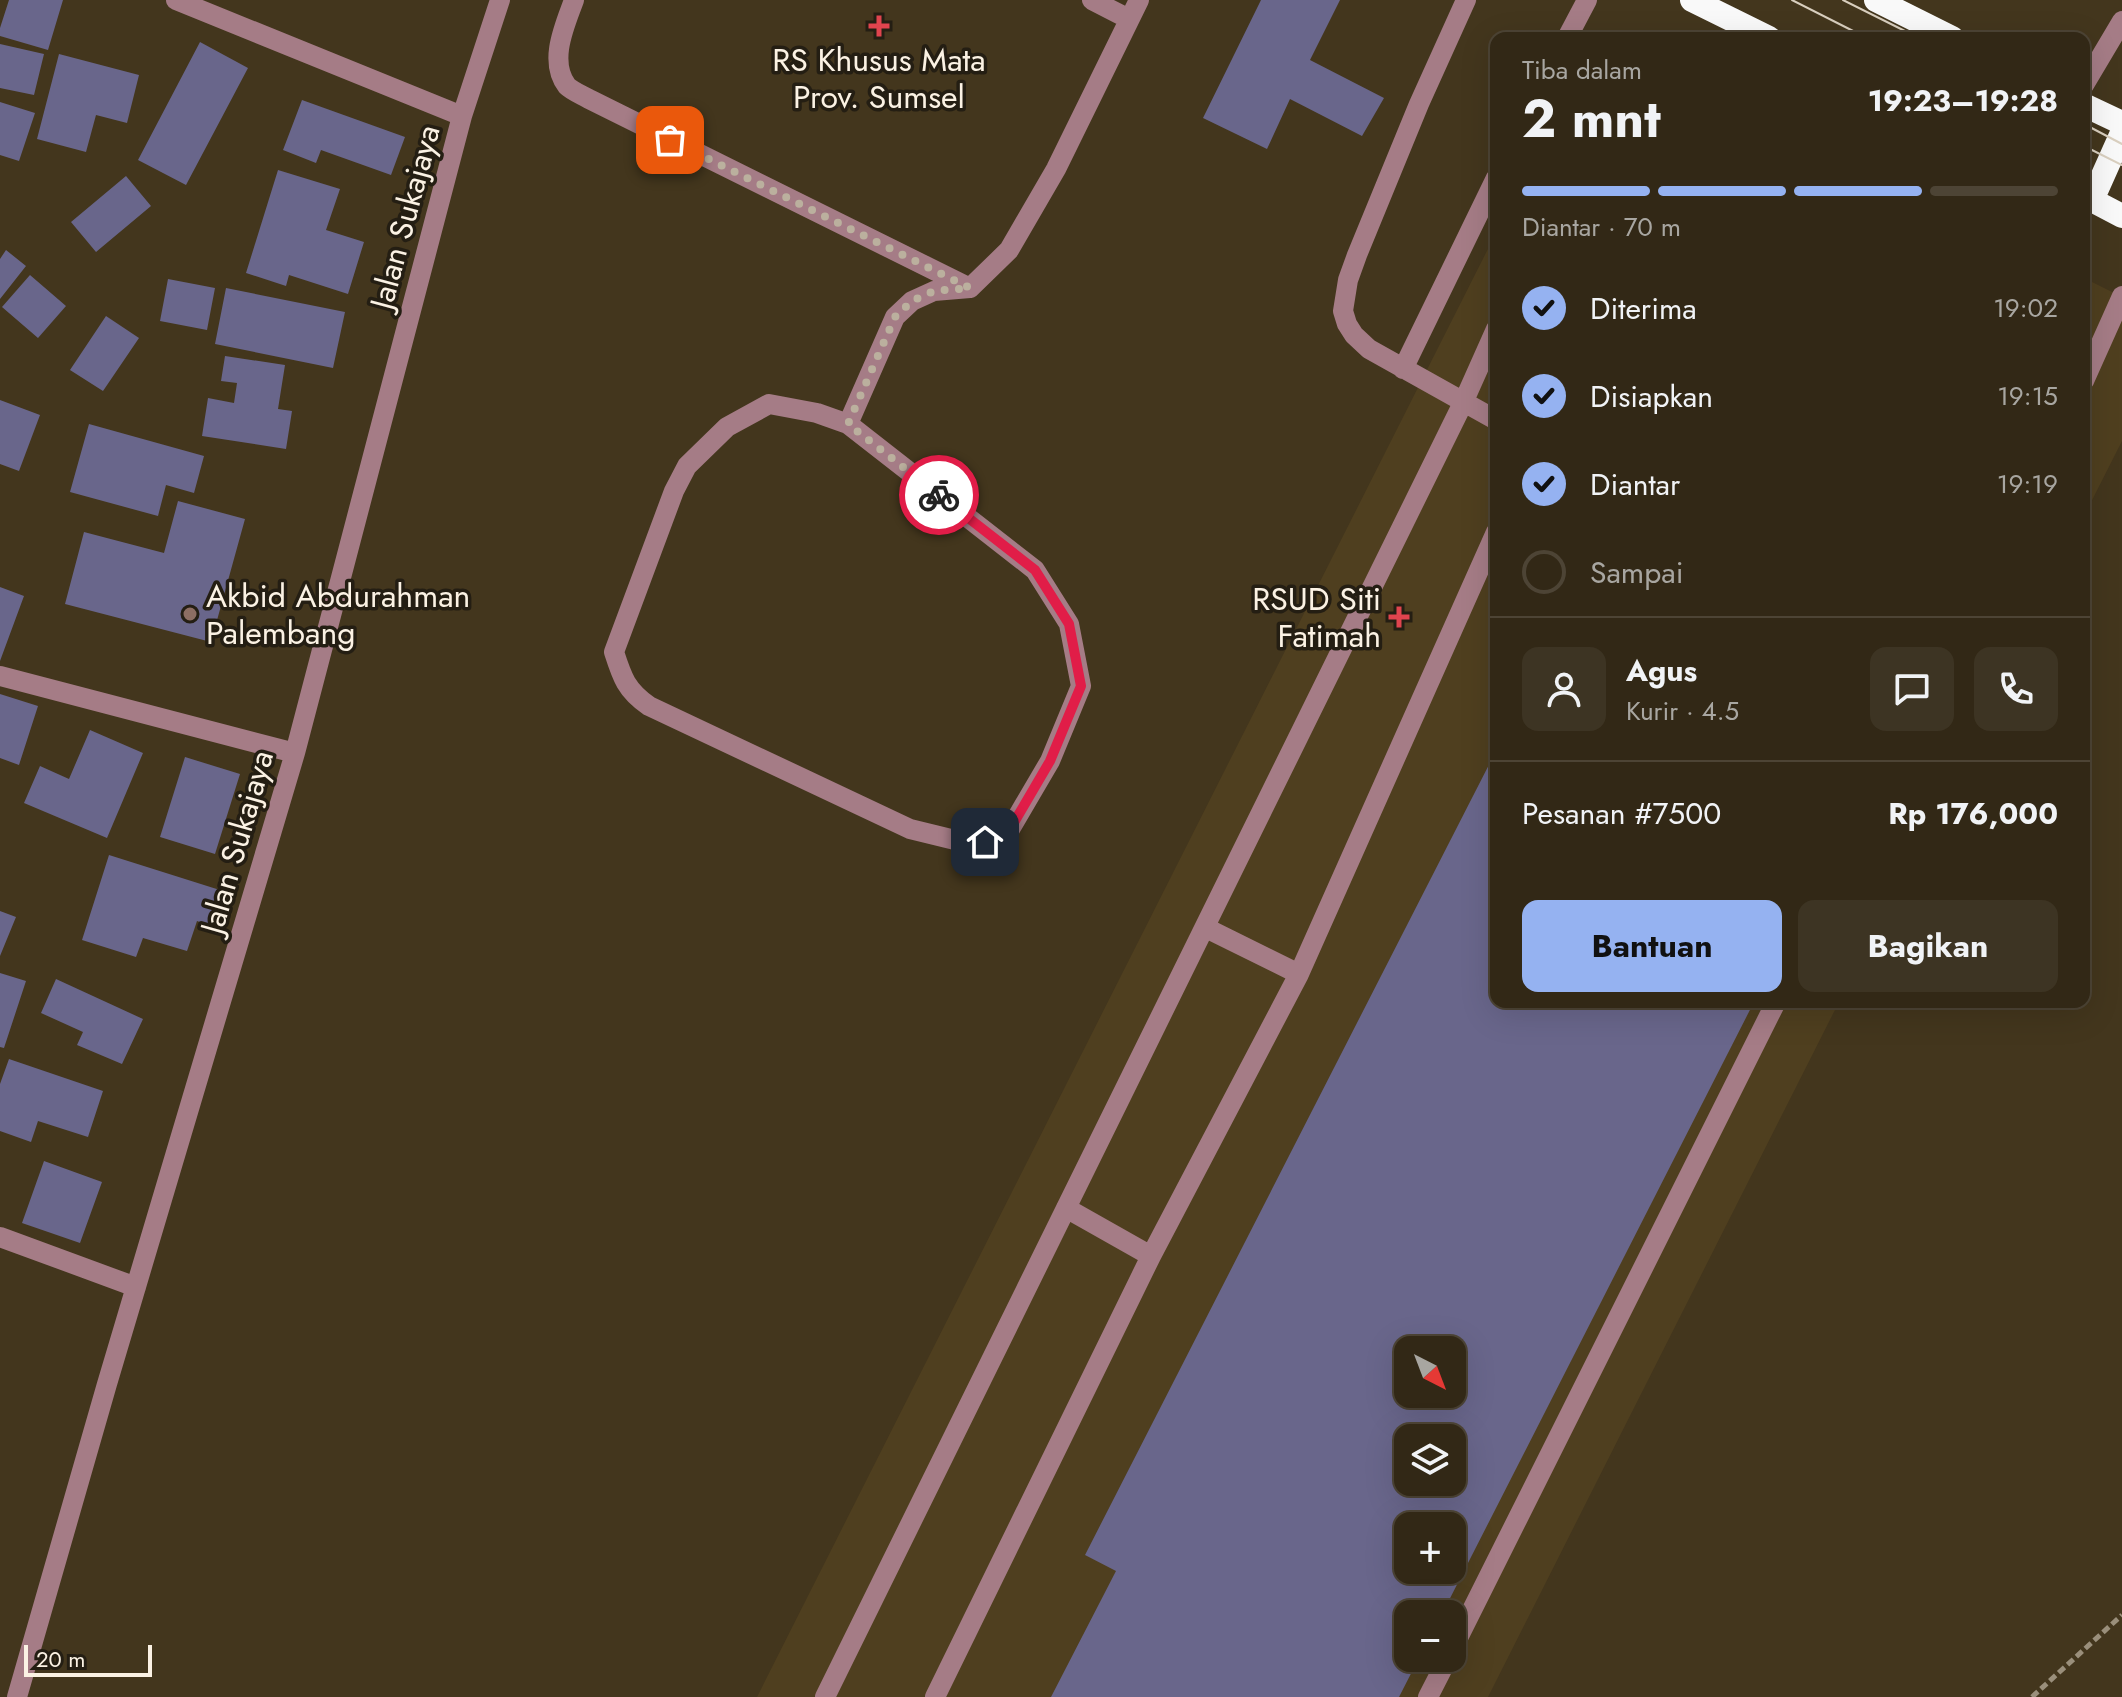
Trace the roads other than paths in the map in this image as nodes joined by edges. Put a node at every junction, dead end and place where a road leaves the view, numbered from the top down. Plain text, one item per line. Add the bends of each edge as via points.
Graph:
1 (176, 0) edge
2 (500, 0) edge
3 (574, 0) edge
4 (1092, 0) edge
5 (1139, 0) edge
6 (1466, 0) edge
7 (1587, 0) edge
8 (1692, 0) edge
9 (1876, 0) edge
10 (1913, 8) edge
11 (1129, 19) junction
12 (2122, 21) edge
13 (1570, 32) edge
14 (1757, 32) edge
15 (1944, 32) edge
16 (2090, 75) edge
17 (2090, 108) edge
18 (462, 116) junction
19 (2122, 123) edge
20 (2122, 133) edge
21 (1490, 190) edge
22 (2090, 194) edge
23 (2090, 199) edge
24 (2122, 216) edge
25 (970, 288) junction
26 (2122, 296) edge
27 (1490, 342) edge
28 (2090, 366) edge
29 (1403, 369) junction
30 (1463, 403) junction
31 (1490, 417) edge
32 (848, 424) junction
33 (1490, 545) edge
34 (0, 676) edge
35 (295, 753) junction
36 (1206, 928) junction
37 (1299, 974) junction
38 (1773, 1008) edge
39 (1066, 1208) junction
40 (0, 1237) edge
41 (1151, 1256) junction
42 (136, 1287) junction
43 (1466, 1622) edge
44 (1441, 1672) edge
45 (17, 1697) edge
46 (825, 1697) edge
47 (935, 1697) edge
48 (1428, 1697) edge

1 - 18 street
2 - 18 street, Jalan Sukajaya
3 - 25 street via 558,54 568,87
4 - 11 street
5 - 11 street
6 - 29 street via 1357,255 1344,299 1343,311 1354,335
7 - 13 street
8 - 14 highway
9 - 10 highway
10 - 15 highway
11 - 25 street via 1023,228 1009,250
12 - 16 street
17 - 19 highway
18 - 35 street, Jalan Sukajaya
20 - 22 highway
21 - 29 street
23 - 24 highway
25 - 32 street via 934,291 895,317
26 - 28 street
27 - 30 street
29 - 30 street
30 - 31 street
30 - 36 street
32 - 32 street via 1035,570 1069,624 1081,686 1050,761 1009,831 985,842 910,829 649,706 629,689 620,672 614,652 687,466 727,427 769,404
33 - 37 street
34 - 35 street
35 - 42 street, Jalan Sukajaya
36 - 37 street
36 - 39 street
37 - 41 street
38 - 43 street
39 - 41 street
39 - 46 street
40 - 42 street
41 - 47 street
42 - 45 street, Jalan Sukajaya
44 - 48 street

